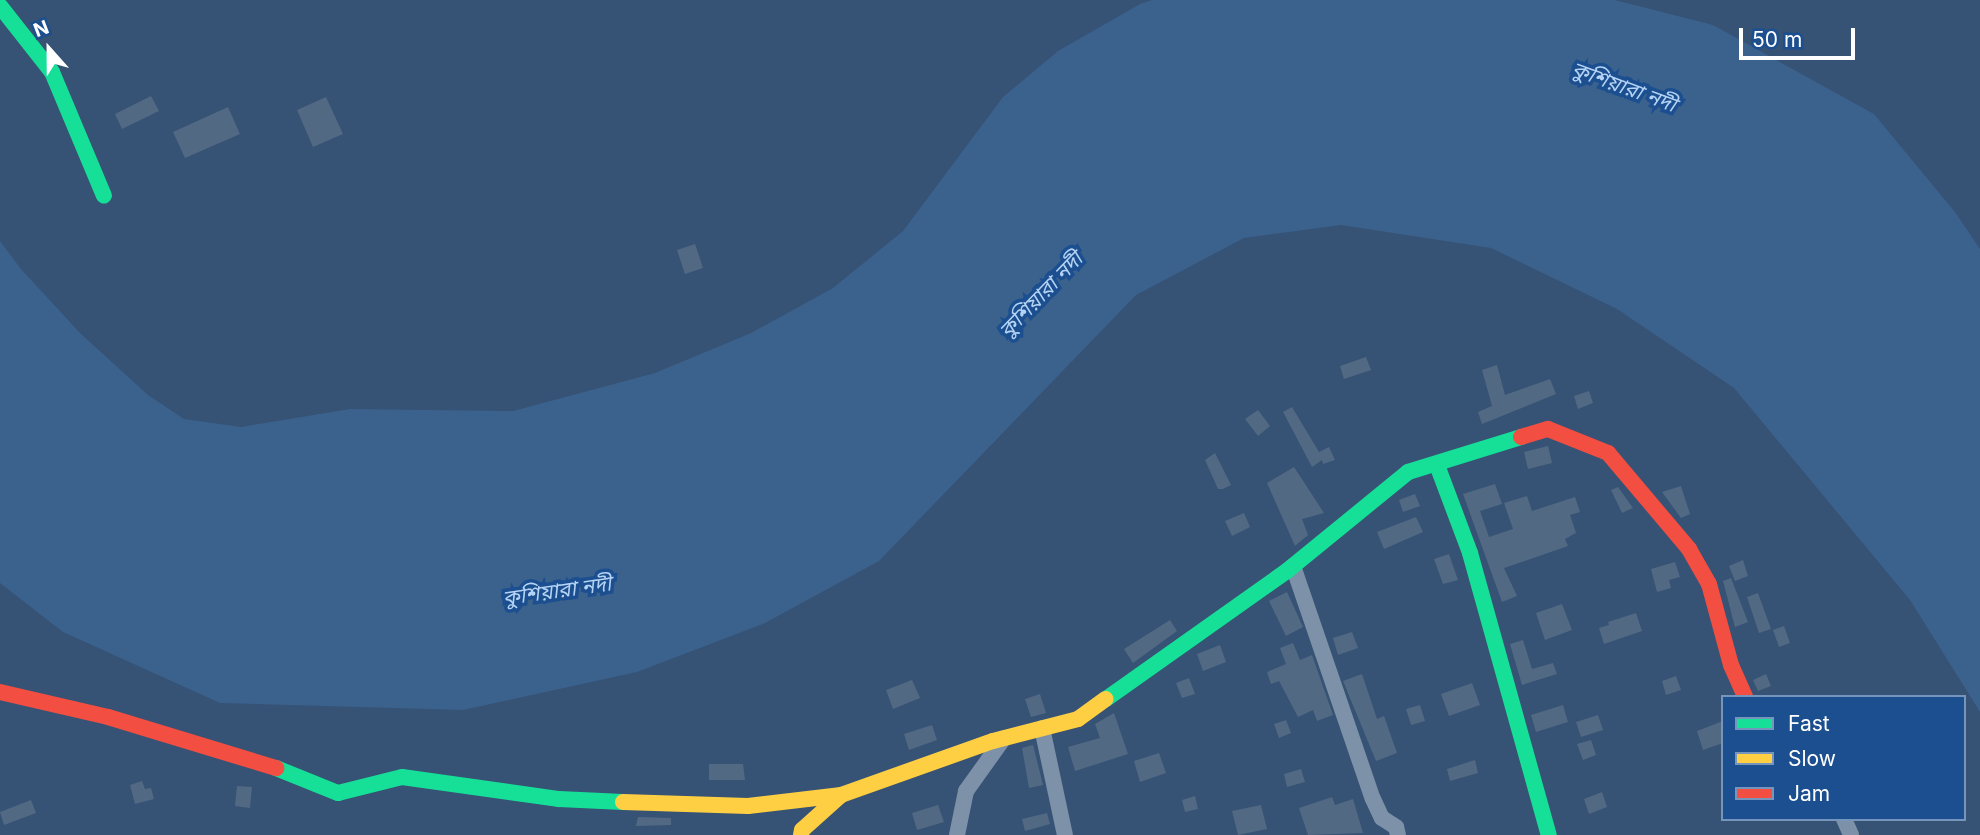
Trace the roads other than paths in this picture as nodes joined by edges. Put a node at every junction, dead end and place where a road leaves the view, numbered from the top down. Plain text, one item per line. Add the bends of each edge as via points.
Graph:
1 (0, 6) edge
2 (104, 196) dead end
3 (1437, 465) junction
4 (1293, 566) junction
5 (0, 692) edge
6 (1744, 695) edge
7 (1042, 728) junction
8 (1004, 738) junction
9 (841, 795) junction
10 (801, 835) edge
11 (957, 835) edge
12 (1065, 835) edge
13 (1398, 835) edge
14 (1549, 835) edge

1 - 2 street via 52,72
3 - 4 street via 1408,472
3 - 6 street via 1548,429 1608,453 1689,549 1709,584
3 - 14 street via 1470,553
4 - 7 street via 1078,719
4 - 13 street via 1373,799
5 - 9 street via 269,765 338,793 402,777 612,802 748,806
7 - 8 street
7 - 12 street
8 - 9 street
8 - 11 street via 966,792
9 - 10 street

